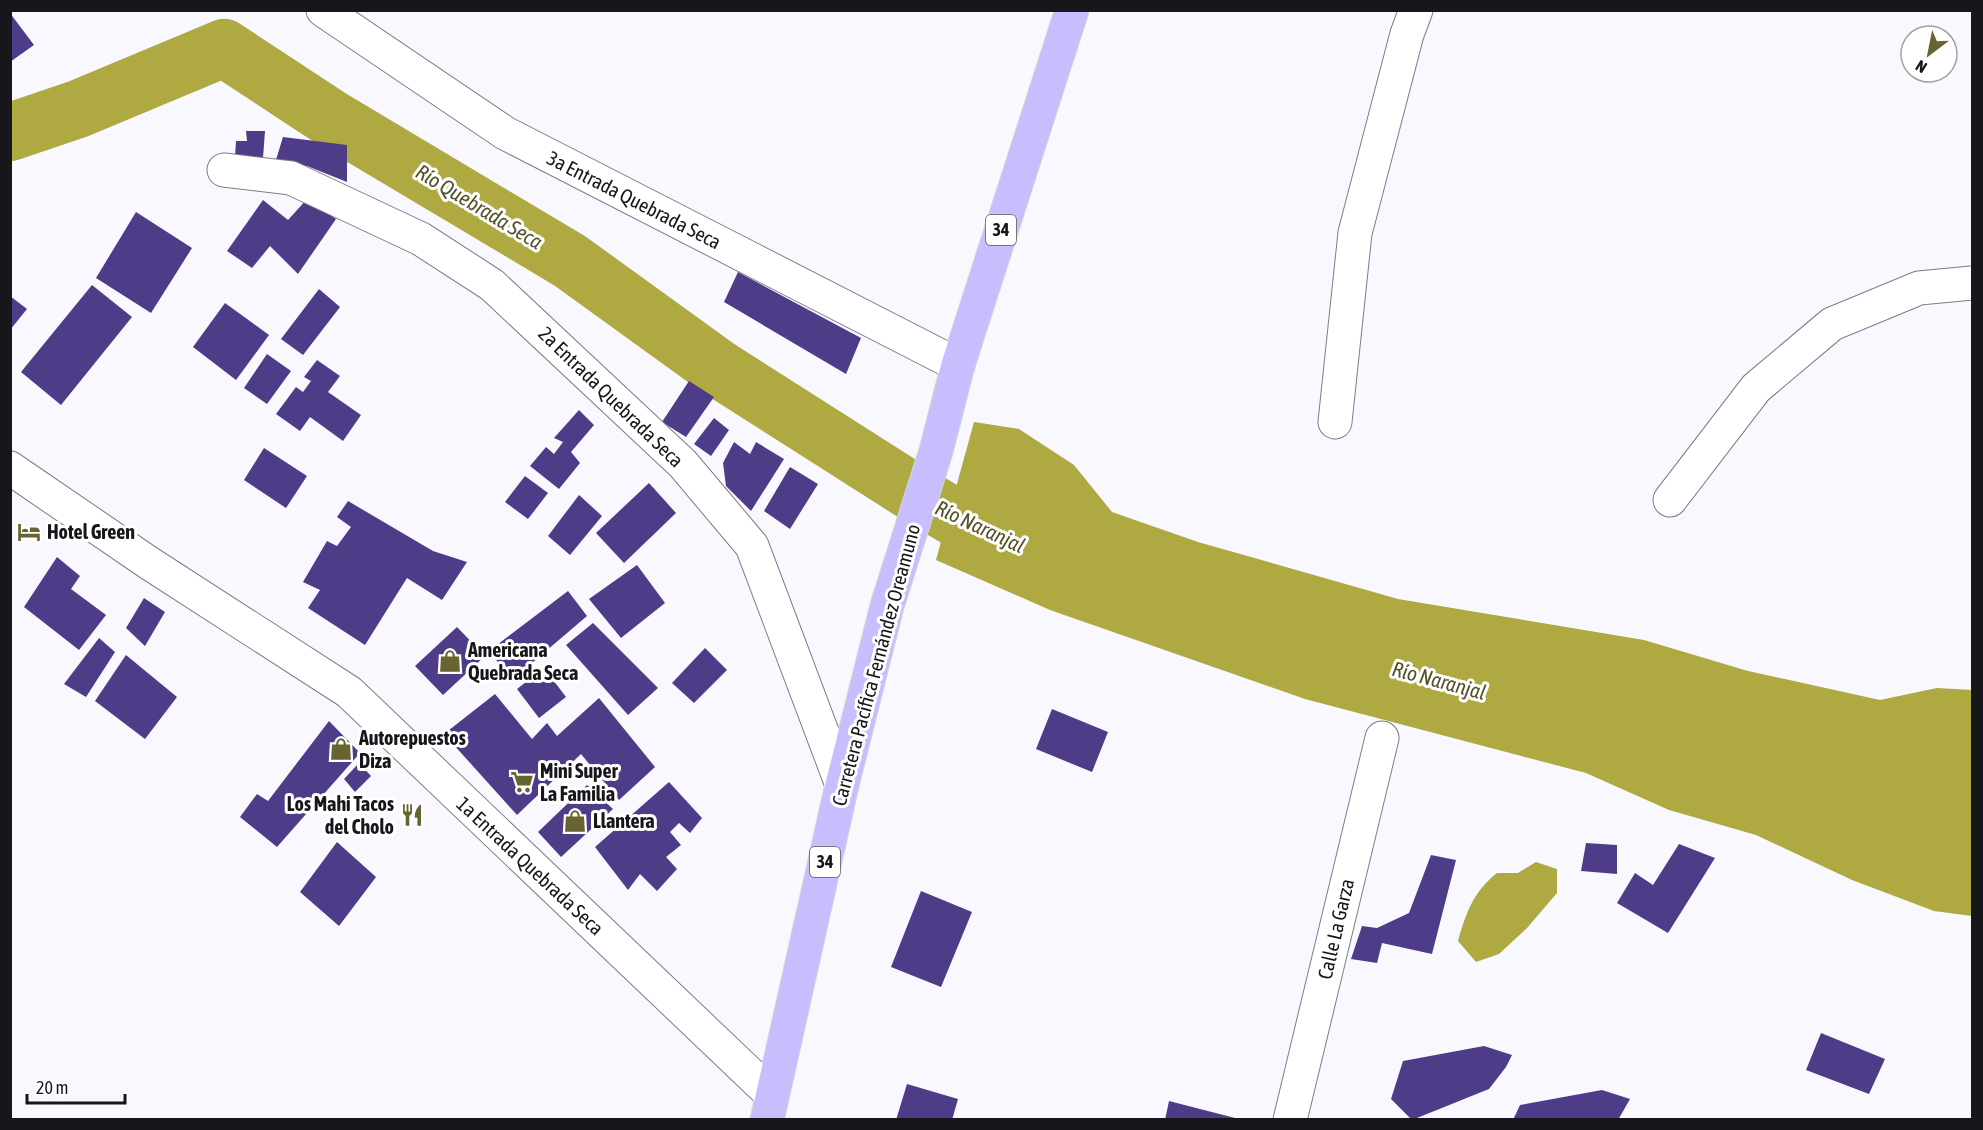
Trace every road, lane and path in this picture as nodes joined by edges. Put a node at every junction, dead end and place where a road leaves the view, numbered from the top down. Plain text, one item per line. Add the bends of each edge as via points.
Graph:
1 (323, 10) edge
2 (1072, 10) edge
3 (1416, 10) edge
4 (224, 170) dead end
5 (1972, 283) edge
6 (958, 365) junction
7 (1335, 422) dead end
8 (10, 468) edge
9 (1670, 500) dead end
10 (1382, 738) dead end
11 (842, 785) junction
12 (769, 1107) edge
13 (1290, 1119) edge

1 - 6 street, 3a Entrada Quebrada Seca via 505,133
2 - 6 highway, Carretera Pacífica Fernández Oreamuno / 34
3 - 7 street via 1355,233
4 - 11 street, 2a Entrada Quebrada Seca via 291,178 421,239 492,285 682,464 752,546
5 - 9 street via 1919,288 1833,324 1756,388
6 - 11 highway, Carretera Pacífica Fernández Oreamuno / 34 via 936,451 887,606
8 - 12 street, 1a Entrada Quebrada Seca via 349,692
10 - 13 street, Calle La Garza
11 - 12 highway, Carretera Pacífica Fernández Oreamuno / 34

